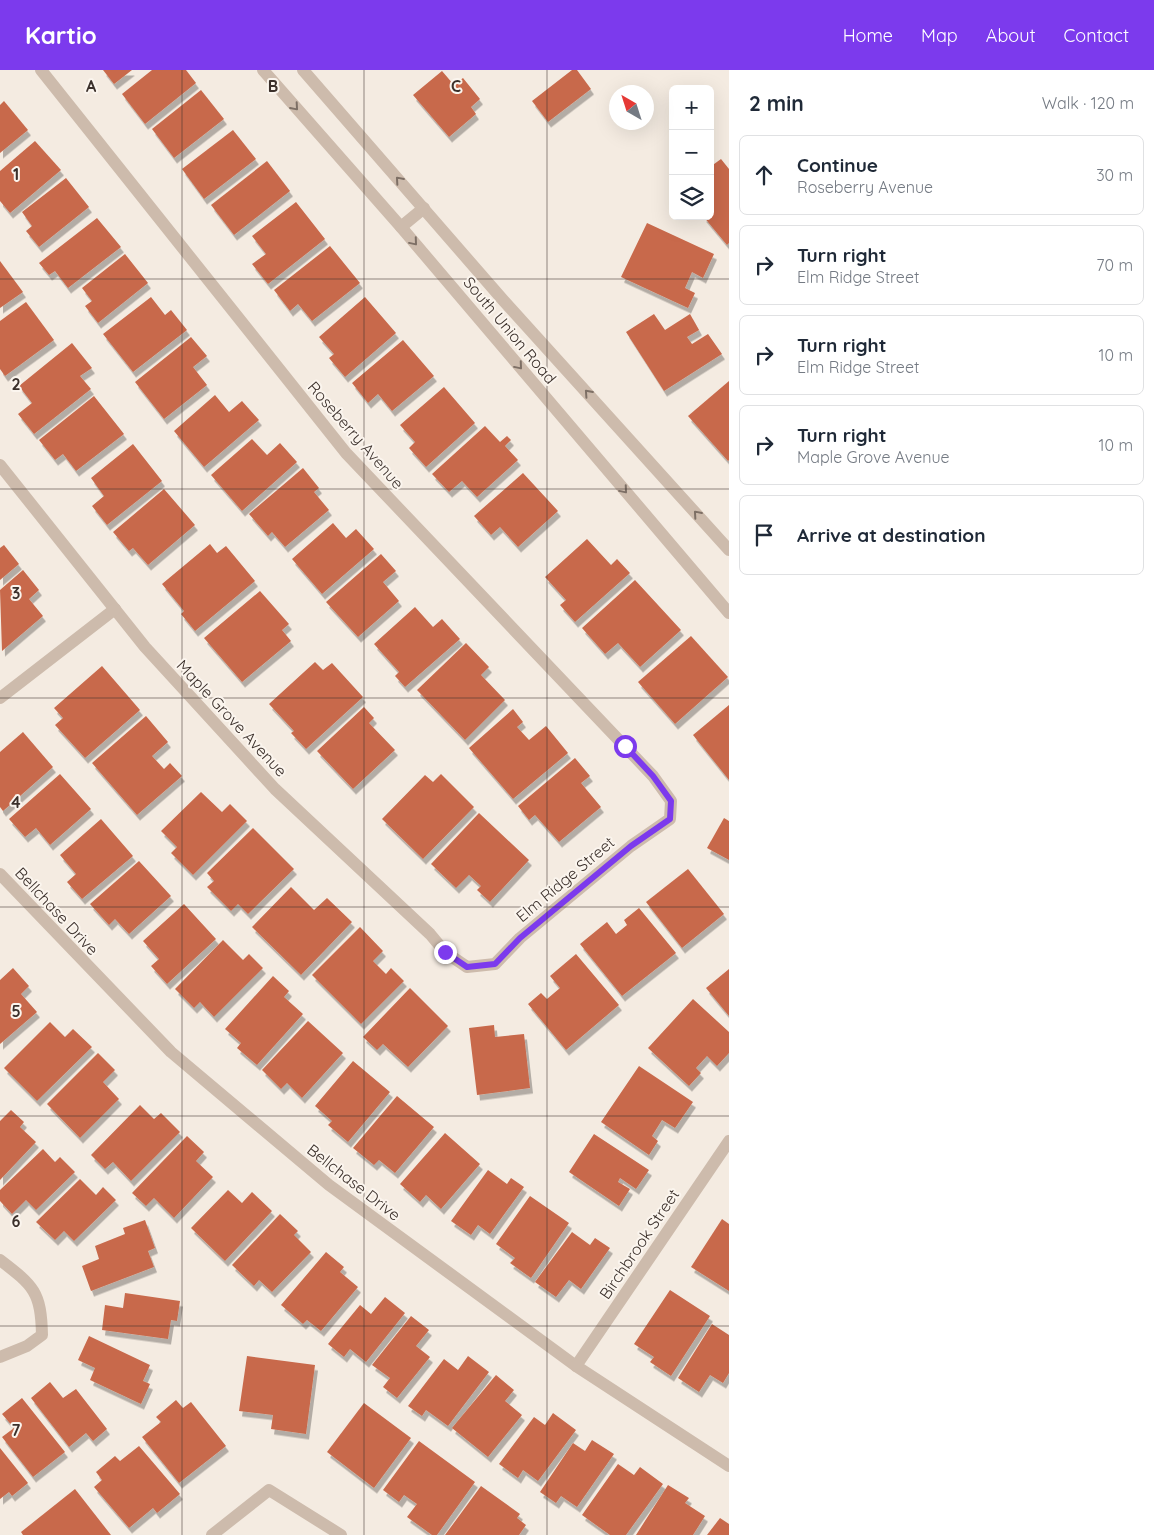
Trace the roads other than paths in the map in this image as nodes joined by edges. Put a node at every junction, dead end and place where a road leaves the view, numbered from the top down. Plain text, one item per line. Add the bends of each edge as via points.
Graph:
1 (41, 70) edge
2 (263, 70) edge
3 (303, 70) edge
4 (424, 208) junction
5 (401, 227) junction
6 (0, 465) edge
7 (729, 550) edge
8 (114, 608) junction
9 (729, 613) edge
10 (0, 698) edge
11 (671, 801) joint
12 (0, 874) edge
13 (467, 967) joint
14 (727, 1148) edge
15 (0, 1260) edge
16 (0, 1357) edge
17 (576, 1366) junction
18 (729, 1466) edge
19 (212, 1535) edge
20 (341, 1535) edge

1 - 11 street, Roseberry Avenue via 346,453 653,776
2 -> 5 street, South Union Road
4 -> 3 street, South Union Road
4 - 5 street
7 -> 4 street, South Union Road
5 -> 9 street, South Union Road
6 - 8 street, Maple Grove Avenue
8 - 10 street
8 - 13 street, Maple Grove Avenue via 145,647 275,789 430,934 445,952
11 - 13 street, Elm Ridge Street via 670,819 631,846 527,932 495,964
12 - 17 street, Bellchase Drive via 171,1052 329,1185
14 - 17 street, Birchbrook Street
15 - 16 street via 35,1291 41,1309 42,1335 27,1346
17 - 18 street, Bellchase Drive
19 - 20 street via 269,1490

